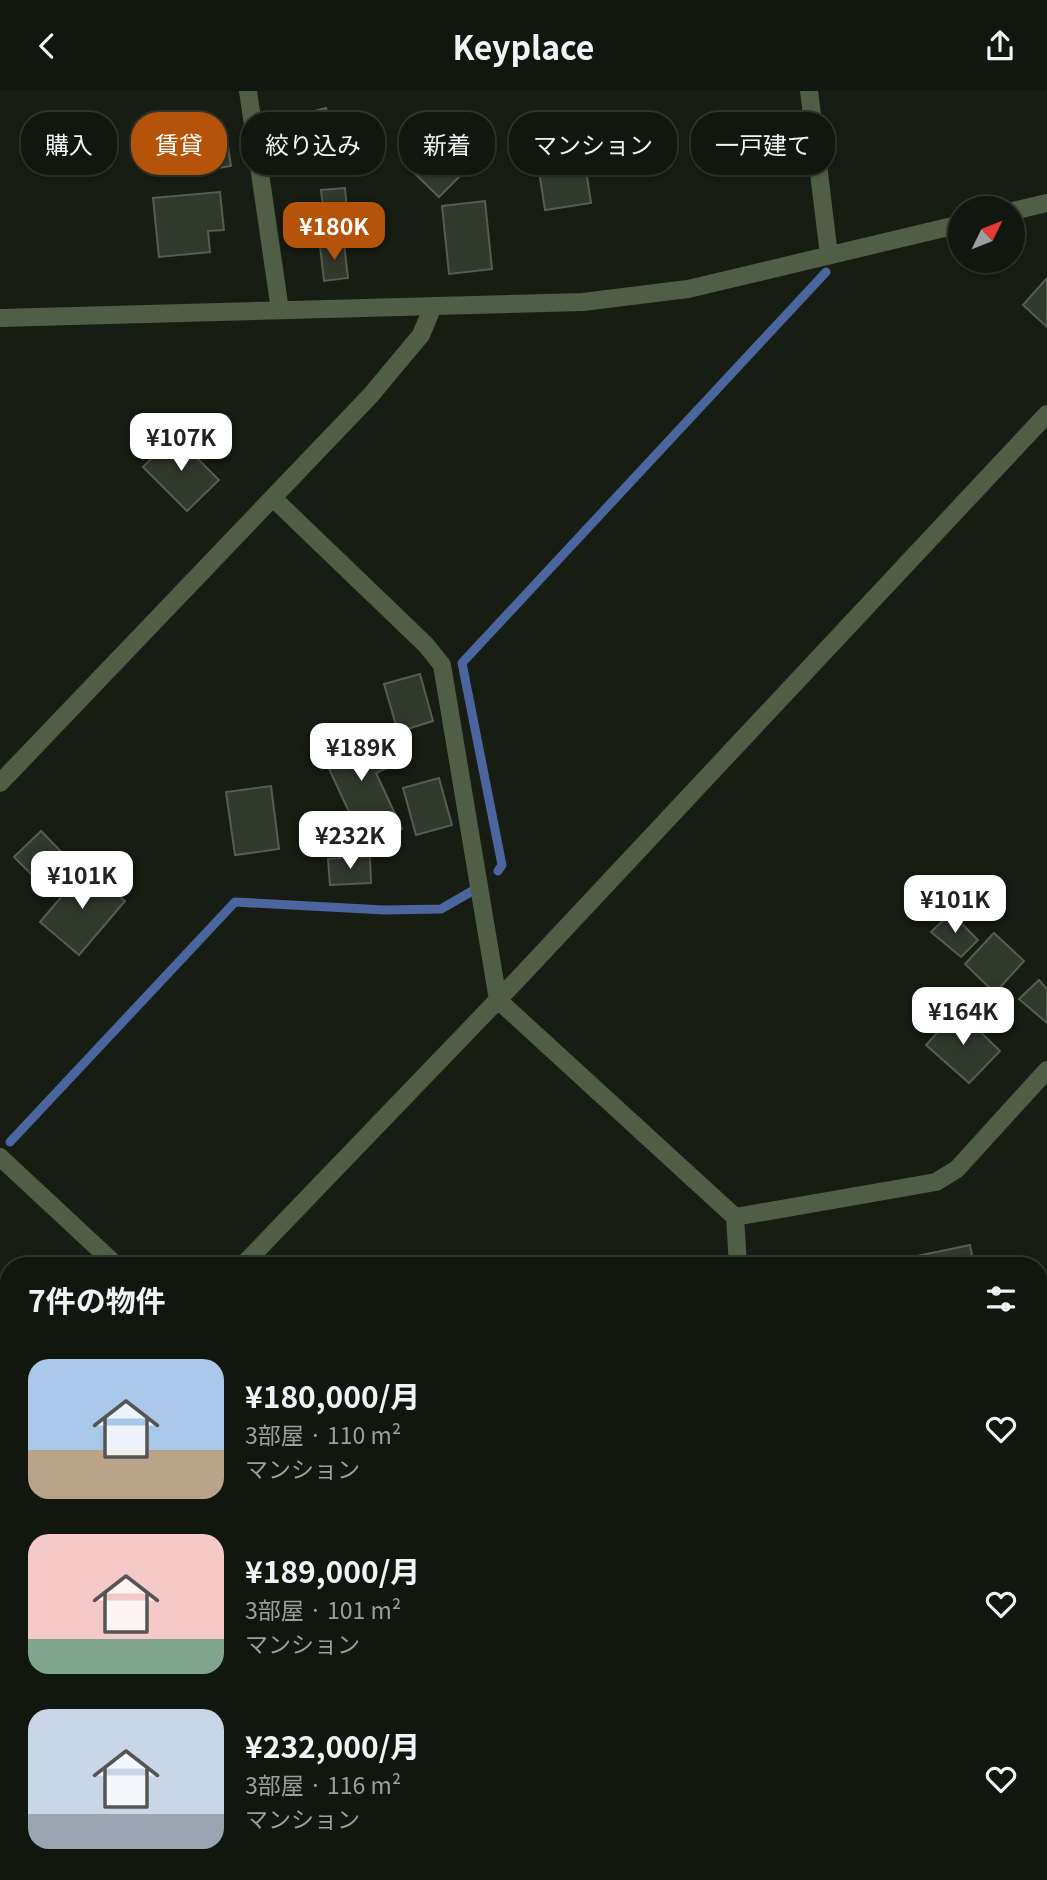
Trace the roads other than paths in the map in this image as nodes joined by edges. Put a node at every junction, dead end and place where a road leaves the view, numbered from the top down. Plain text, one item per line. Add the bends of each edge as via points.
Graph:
1 (248, 91) edge
2 (808, 91) edge
3 (1047, 203) edge
4 (1026, 208) edge
5 (948, 226) edge
6 (829, 255) junction
7 (433, 306) junction
8 (280, 310) junction
9 (0, 318) edge
10 (1047, 414) edge
11 (273, 498) junction
12 (0, 783) edge
13 (498, 1000) junction
14 (1047, 1070) edge
15 (0, 1157) edge
16 (735, 1217) junction
17 (107, 1257) edge
18 (251, 1257) edge
19 (738, 1257) edge

1 - 8 street
2 - 6 street
3 - 4 street
5 - 6 street
6 - 7 street via 676,290 583,302
7 - 8 street
7 - 11 street via 421,335 370,397
8 - 9 street
10 - 13 street
11 - 12 street
11 - 13 street via 442,665
13 - 16 street
13 - 18 street
14 - 16 street via 957,1169 936,1182
15 - 17 street
16 - 19 street

